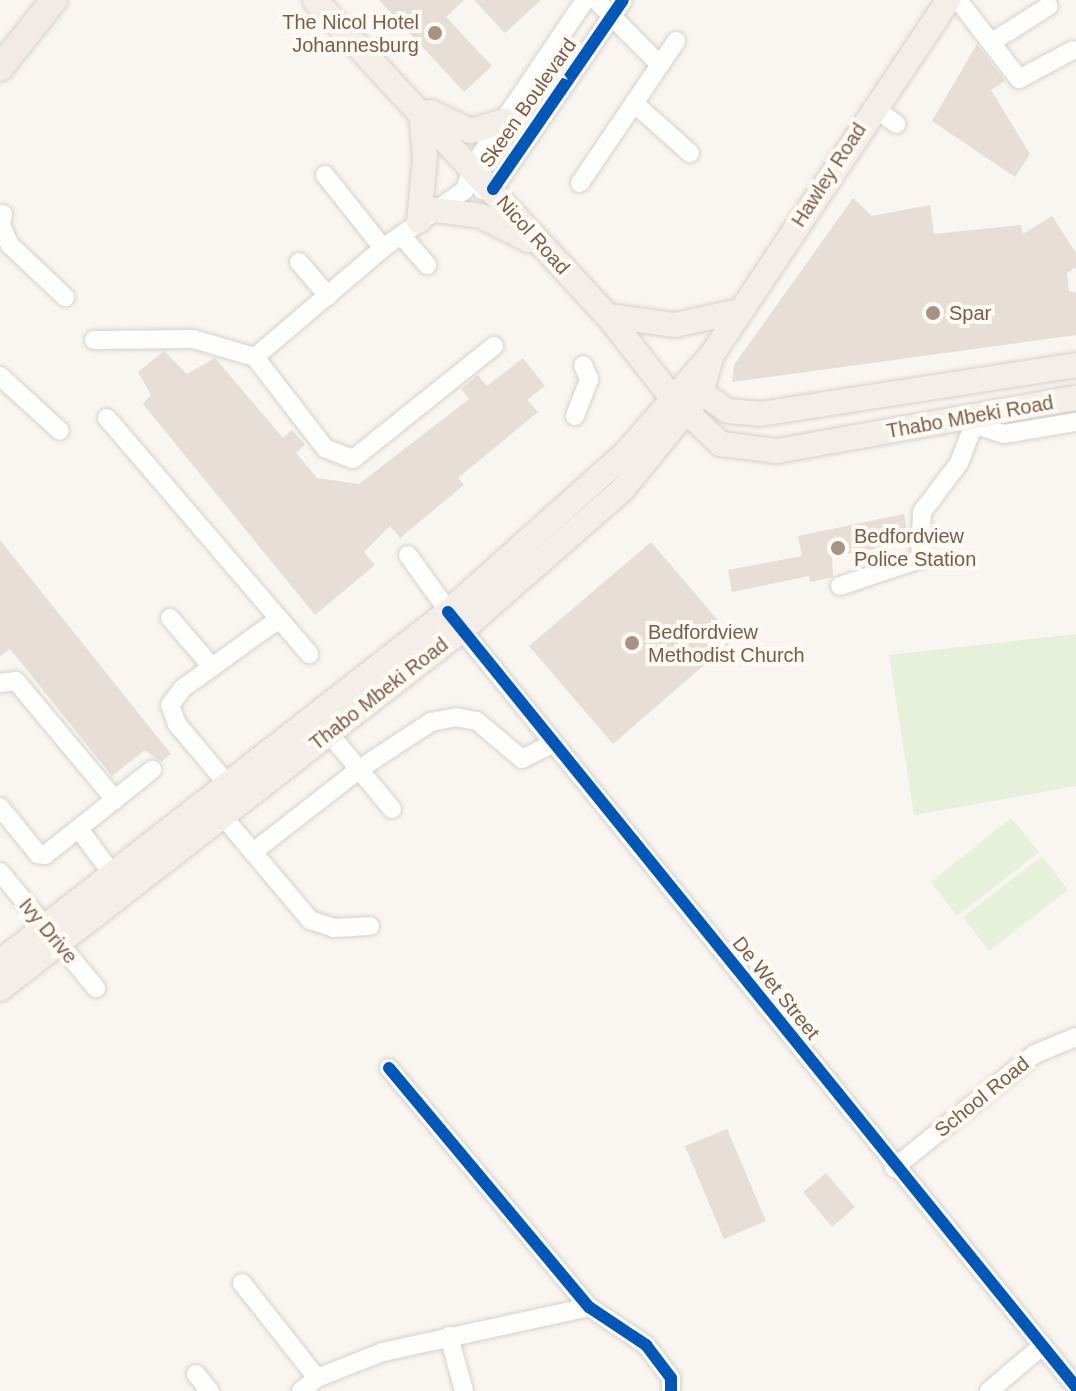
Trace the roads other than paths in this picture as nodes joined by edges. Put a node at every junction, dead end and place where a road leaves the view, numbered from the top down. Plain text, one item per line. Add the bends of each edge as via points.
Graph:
1 (54, 0) edge
2 (315, 0) edge
3 (585, 0) edge
4 (596, 0) edge
5 (948, 0) edge
6 (958, 0) edge
7 (1049, 6) dead end
8 (618, 8) edge
9 (676, 41) dead end
10 (992, 42) junction
11 (1073, 50) dead end
12 (660, 65) junction
13 (0, 68) edge
14 (634, 103) junction
15 (416, 106) junction
16 (873, 107) junction
17 (506, 120) junction
18 (896, 124) dead end
19 (690, 153) dead end
20 (473, 166) junction
21 (325, 175) dead end
22 (580, 183) dead end
23 (493, 189) junction
24 (465, 190) junction
25 (3, 214) dead end
26 (419, 222) junction
27 (541, 247) junction
28 (383, 248) junction
29 (299, 262) dead end
30 (427, 265) dead end
31 (328, 296) junction
32 (65, 297) dead end
33 (740, 311) junction
34 (608, 316) junction
35 (94, 340) dead end
36 (494, 346) dead end
37 (255, 357) junction
38 (583, 365) dead end
39 (1076, 365) edge
40 (0, 376) edge
41 (687, 397) junction
42 (1076, 398) edge
43 (797, 409) junction
44 (575, 416) dead end
45 (107, 418) dead end
46 (1076, 422) edge
47 (967, 423) junction
48 (60, 431) dead end
49 (655, 438) junction
50 (721, 444) junction
51 (803, 445) junction
52 (408, 555) dead end
53 (840, 586) dead end
54 (170, 618) dead end
55 (279, 619) junction
56 (455, 621) junction
57 (309, 654) dead end
58 (212, 667) junction
59 (0, 683) edge
60 (323, 725) junction
61 (553, 743) junction
62 (361, 768) junction
63 (152, 770) dead end
64 (115, 800) junction
65 (226, 802) junction
66 (0, 807) edge
67 (392, 809) dead end
68 (79, 829) junction
69 (253, 852) junction
70 (151, 862) junction
71 (0, 872) edge
72 (114, 876) junction
73 (370, 926) dead end
74 (51, 936) junction
75 (0, 962) edge
76 (96, 988) dead end
77 (0, 989) edge
78 (1076, 1037) edge
79 (389, 1068) dead end
80 (894, 1168) junction
81 (242, 1283) dead end
82 (589, 1307) junction
83 (449, 1336) junction
84 (1042, 1346) junction
85 (196, 1374) dead end
86 (317, 1378) junction
87 (1076, 1387) edge
88 (210, 1391) edge
89 (301, 1391) edge
90 (464, 1391) edge
91 (671, 1391) edge
92 (989, 1391) edge

1 - 13 highway
2 - 15 main road, Nicol Road
3 - 17 street, Skeen Boulevard
4 - 8 street
5 - 16 main road, Hawley Road
6 - 10 street
7 - 10 street
8 - 12 street
8 - 23 street, Skeen Boulevard
9 - 12 street
10 - 11 street via 1019,79
12 - 14 street
14 - 19 street
14 - 22 street
15 - 17 main road via 471,131
15 - 20 main road, Nicol Road
15 - 26 main road via 425,157
16 - 18 street
16 - 33 main road, Hawley Road
17 - 20 street, Skeen Boulevard
20 - 23 main road, Nicol Road
20 - 24 street, Skeen Boulevard
21 - 28 street
23 - 24 street
23 - 27 main road, Nicol Road
24 - 26 street
25 - 32 street via 1,225 10,245
26 - 27 main road via 481,216
26 - 28 street
26 - 30 street
27 - 34 main road, Nicol Road
28 - 31 street
29 - 31 street
31 - 37 street
33 - 34 main road via 675,325
33 - 41 main road, Hawley Road
34 - 41 main road, Nicol Road via 650,368
35 - 37 street via 193,339
36 - 37 street via 353,459 325,448
38 - 44 street via 589,379
39 - 43 main road, Thabo Mbeki Road
40 - 48 street
41 - 43 main road, Thabo Mbeki Road via 742,415
41 - 49 main road, Thabo Mbeki Road
41 - 50 main road
42 - 47 main road, Thabo Mbeki Road
43 - 51 main road
45 - 55 street
46 - 47 street via 1004,434
47 - 51 main road, Thabo Mbeki Road
47 - 53 street via 959,463 922,512 920,559
49 - 50 main road, Thabo Mbeki Road
49 - 56 main road, Thabo Mbeki Road via 622,490
50 - 51 main road, Thabo Mbeki Road via 752,451
52 - 56 street, De Wet Street
54 - 58 street
55 - 57 street
55 - 58 street
56 - 60 main road, Thabo Mbeki Road
56 - 60 main road, Thabo Mbeki Road via 353,689
56 - 61 street, De Wet Street
58 - 65 street via 170,705
59 - 64 street via 16,681
60 - 62 street
60 - 65 main road, Thabo Mbeki Road
60 - 65 main road, Thabo Mbeki Road via 279,747
61 - 62 street via 522,759 477,721 456,717 431,722
61 - 80 street, De Wet Street
62 - 67 street
62 - 69 street
63 - 64 street
64 - 68 street
65 - 69 street
65 - 70 main road, Thabo Mbeki Road
66 - 68 street via 38,854 45,855
68 - 72 street
69 - 73 street via 310,920 334,928
70 - 72 main road
70 - 74 main road
71 - 74 street, Ivy Drive
72 - 74 main road
74 - 75 main road
74 - 76 street, Ivy Drive
74 - 77 main road
78 - 80 street, School Road via 1035,1054
79 - 82 street
80 - 84 street, De Wet Street
81 - 86 street
82 - 83 street
82 - 91 street via 646,1345 671,1378
83 - 86 street via 383,1352
83 - 90 street
84 - 87 street, De Wet Street
84 - 92 street
85 - 88 street
86 - 89 street

